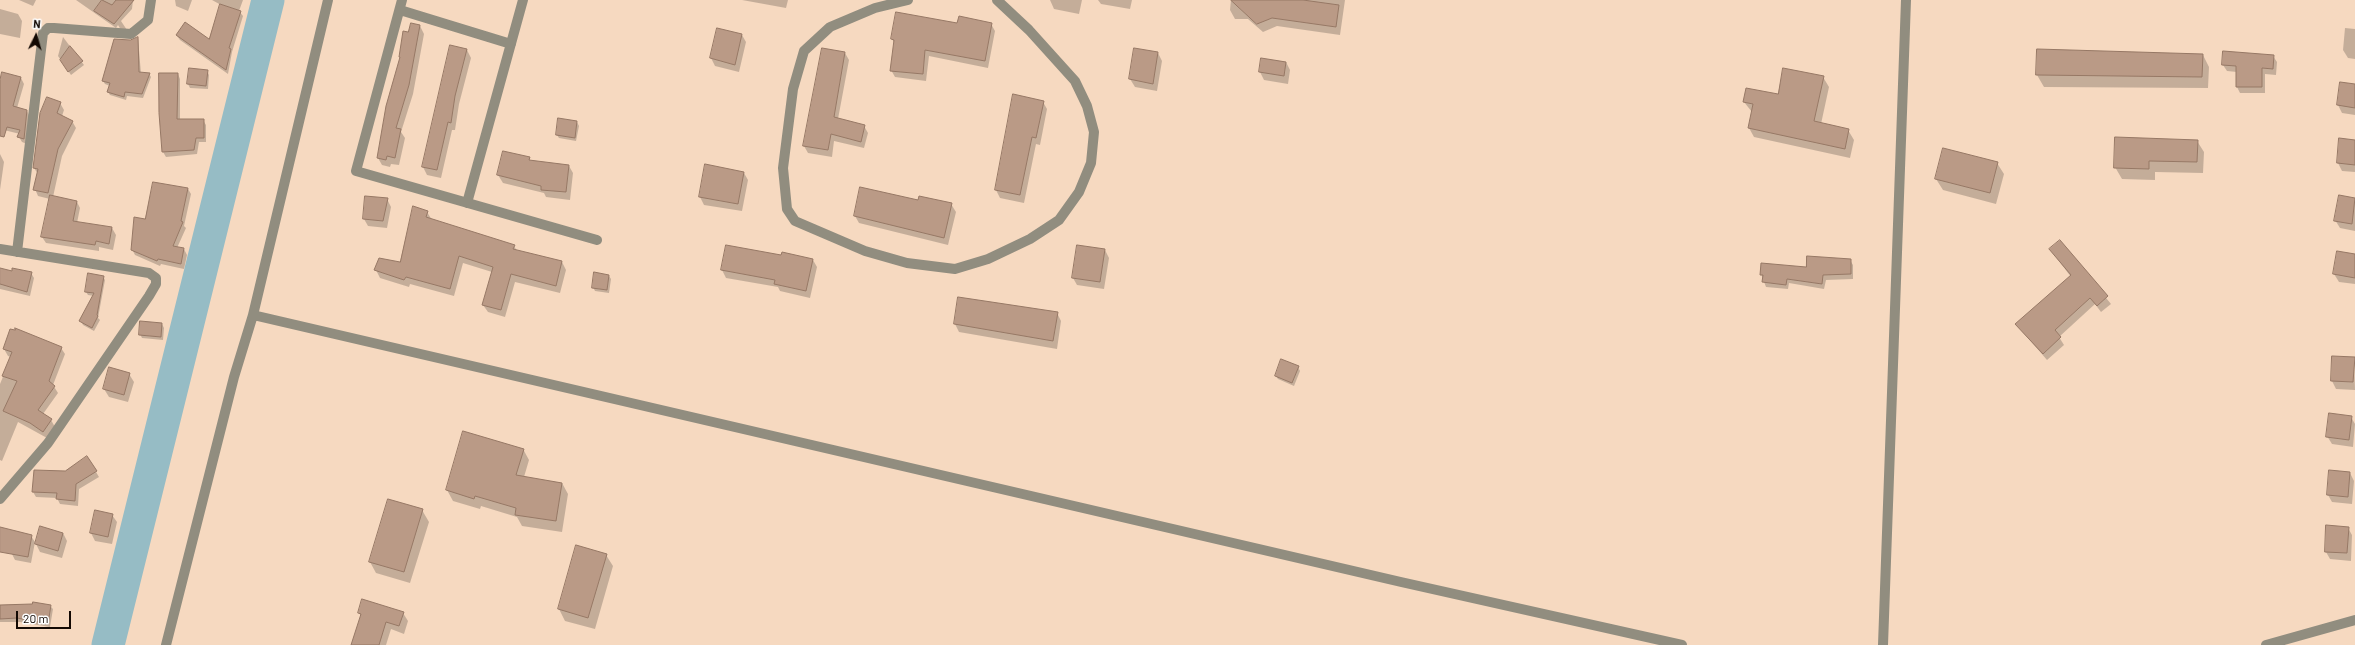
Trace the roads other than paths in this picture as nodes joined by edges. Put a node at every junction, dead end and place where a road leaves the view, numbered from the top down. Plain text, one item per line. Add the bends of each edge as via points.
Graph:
1 (151, 0) edge
2 (328, 0) edge
3 (402, 0) edge
4 (523, 0) edge
5 (908, 0) edge
6 (997, 0) edge
7 (1906, 0) edge
8 (400, 10) junction
9 (511, 44) junction
10 (467, 203) junction
11 (597, 240) dead end
12 (0, 249) edge
13 (17, 252) junction
14 (253, 315) junction
15 (0, 499) edge
16 (2355, 620) edge
17 (166, 645) edge
18 (1682, 645) edge
19 (1883, 645) edge
20 (2266, 645) edge

1 - 13 street via 148,20 131,34 54,28 48,28 43,33
2 - 14 street
3 - 8 street
4 - 9 street
5 - 6 street via 875,8 830,27 804,51 793,90 783,168 787,209 795,221 865,251 907,263 954,269 988,259 1030,239 1059,220 1079,192 1091,163 1094,132 1088,106 1075,81 1029,30
7 - 19 street
8 - 9 street
8 - 10 street via 356,171
9 - 10 street
10 - 11 street
12 - 13 street
13 - 15 street via 149,274 156,278 156,284 48,443
14 - 17 street via 232,385
14 - 18 street
16 - 20 street

